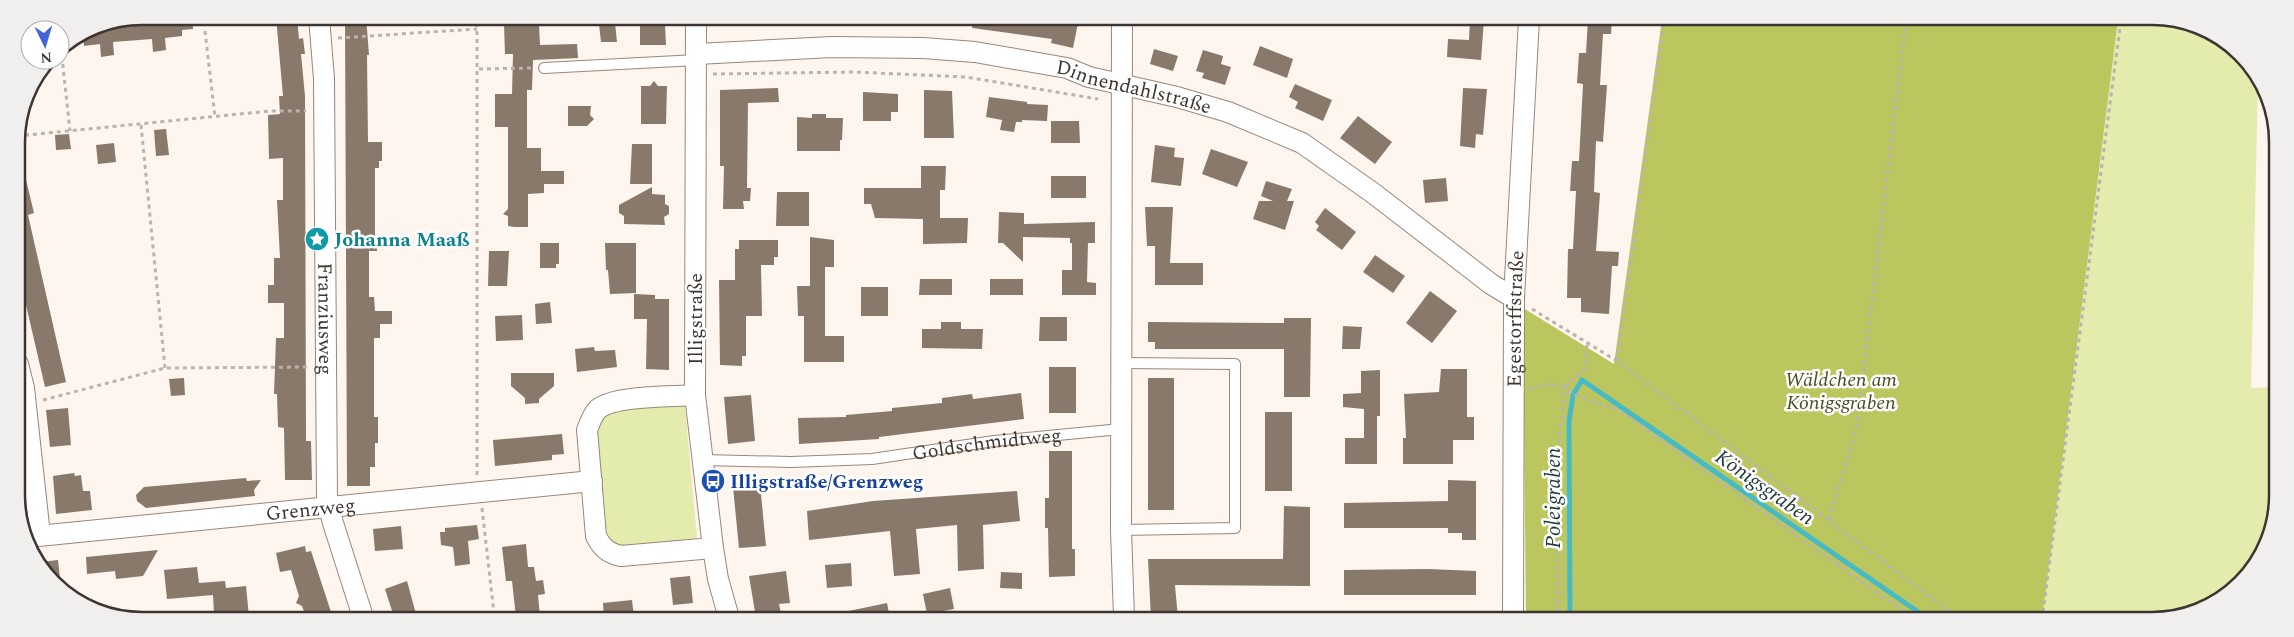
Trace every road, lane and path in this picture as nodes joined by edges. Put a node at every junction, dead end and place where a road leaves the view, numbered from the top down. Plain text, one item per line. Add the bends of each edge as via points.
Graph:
1 (320, 25) edge
2 (477, 25) edge
3 (697, 25) edge
4 (1122, 25) edge
5 (1529, 25) edge
6 (1663, 25) edge
7 (1905, 25) edge
8 (2120, 25) edge
9 (477, 29) junction
10 (205, 31) dead end
11 (321, 40) junction
12 (700, 63) junction
13 (544, 68) joint
14 (479, 69) junction
15 (63, 70) edge
16 (1123, 85) junction
17 (1100, 100) dead end
18 (308, 111) dead end
19 (215, 117) junction
20 (141, 124) junction
21 (70, 131) junction
22 (25, 135) edge
23 (1514, 298) junction
24 (1587, 343) junction
25 (1618, 361) junction
26 (1122, 363) junction
27 (309, 367) dead end
28 (165, 368) junction
29 (1567, 388) junction
30 (695, 394) junction
31 (1514, 396) junction
32 (40, 400) dead end
33 (25, 403) edge
34 (1121, 429) junction
35 (702, 460) junction
36 (592, 481) junction
37 (480, 498) junction
38 (330, 509) junction
39 (1829, 520) junction
40 (1120, 530) junction
41 (34, 536) edge
42 (713, 548) junction
43 (362, 612) edge
44 (494, 612) edge
45 (728, 612) edge
46 (1124, 612) edge
47 (1512, 612) edge
48 (1558, 612) edge
49 (1905, 612) edge
50 (1950, 612) edge
51 (2043, 612) edge

1 - 11 street, Franziusweg
2 - 9 path
3 - 12 street, Illigstraße
4 - 16 street
5 - 23 street, Egestorffstraße
6 - 25 path
7 - 39 path via 1857,426
8 - 51 path
9 - 11 path
9 - 14 path
10 - 19 path
11 - 38 street, Franziusweg via 324,78 327,499
12 - 13 lane
12 - 16 street, Dinnendahlstraße via 807,47 923,48 1020,58
12 - 17 path via 966,77
12 - 30 street, Illigstraße
13 - 14 path
14 - 37 path
15 - 21 path
16 - 23 street, Dinnendahlstraße via 1228,112 1302,144
16 - 26 street
18 - 19 path
19 - 20 path
20 - 21 path
20 - 28 path
21 - 22 path
23 - 24 path
23 - 31 street, Egestorffstraße
24 - 25 path
24 - 29 path via 1586,368
25 - 39 path
26 - 34 street
26 - 40 lane via 1234,364 1236,528
27 - 28 path
28 - 32 path
29 - 31 path via 1551,384
29 - 48 path via 1556,471
29 - 49 path via 1582,398 1617,409
30 - 35 street, Illigstraße
30 - 36 street via 617,401 598,410 587,430
31 - 47 street, Egestorffstraße
33 - 41 street
34 - 35 lane, Goldschmidtweg via 994,440 872,459 791,462
34 - 40 street
35 - 42 street, Illigstraße
36 - 37 street, Grenzweg
36 - 42 street via 596,536 610,554 621,556
37 - 38 street, Grenzweg
37 - 44 path
38 - 41 street, Grenzweg
38 - 43 street, Franziusweg
39 - 50 path
40 - 46 street
42 - 45 street, Illigstraße

